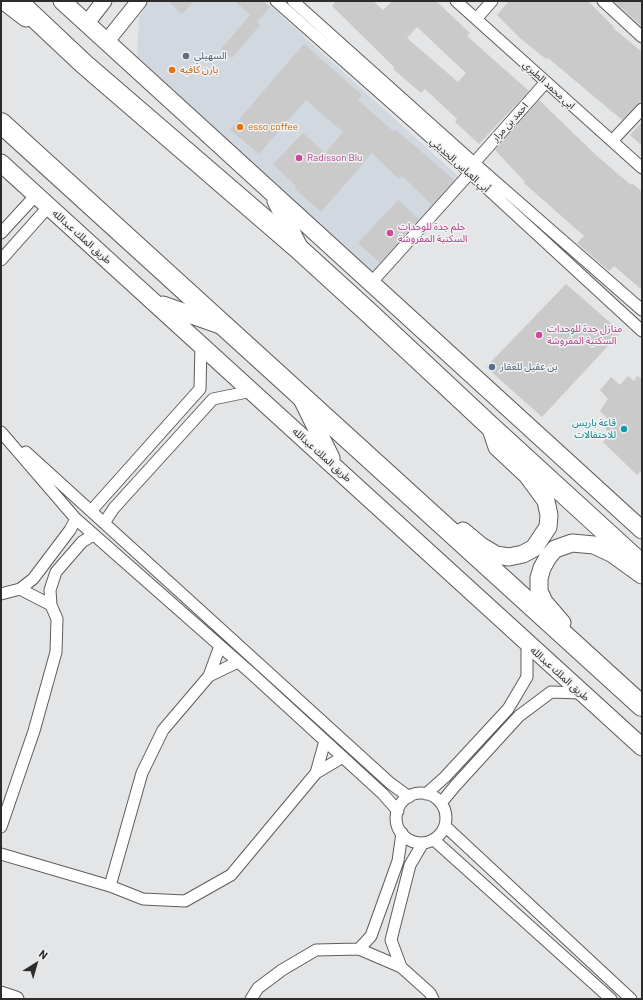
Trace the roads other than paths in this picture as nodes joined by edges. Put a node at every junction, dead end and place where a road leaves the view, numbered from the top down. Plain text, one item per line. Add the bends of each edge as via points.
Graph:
1 (4, 1) edge
2 (17, 1) edge
3 (62, 1) edge
4 (104, 1) edge
5 (276, 1) edge
6 (293, 1) edge
7 (456, 1) edge
8 (492, 1) edge
9 (602, 1) edge
10 (132, 4) edge
11 (476, 19) junction
12 (87, 23) junction
13 (642, 37) edge
14 (107, 41) junction
15 (84, 64) junction
16 (546, 82) junction
17 (642, 109) edge
18 (2, 124) edge
19 (612, 141) junction
20 (1, 163) edge
21 (472, 168) junction
22 (642, 168) edge
23 (273, 193) junction
24 (36, 195) junction
25 (49, 206) junction
26 (1, 233) edge
27 (301, 251) junction
28 (1, 260) edge
29 (371, 283) junction
30 (155, 302) junction
31 (642, 310) edge
32 (368, 312) junction
33 (225, 327) junction
34 (642, 331) edge
35 (427, 334) junction
36 (201, 344) junction
37 (252, 391) junction
38 (301, 395) junction
39 (490, 426) junction
40 (1, 431) edge
41 (336, 467) junction
42 (414, 498) junction
43 (91, 511) junction
44 (76, 519) junction
45 (104, 523) junction
46 (639, 523) edge
47 (93, 535) junction
48 (642, 565) edge
49 (642, 575) edge
50 (20, 589) junction
51 (1, 594) edge
52 (51, 605) junction
53 (527, 643) junction
54 (220, 646) junction
55 (238, 662) junction
56 (600, 668) junction
57 (209, 676) junction
58 (581, 693) junction
59 (642, 706) edge
60 (325, 742) junction
61 (642, 747) edge
62 (343, 757) junction
63 (316, 773) junction
64 (426, 794) junction
65 (409, 797) junction
66 (441, 803) junction
67 (398, 810) junction
68 (445, 826) junction
69 (1, 828) edge
70 (402, 833) junction
71 (434, 840) junction
72 (423, 843) junction
73 (1, 854) edge
74 (110, 886) junction
75 (359, 949) junction
76 (401, 967) junction
77 (1, 994) edge
78 (16, 999) edge
79 (251, 999) edge
80 (433, 999) edge
81 (611, 999) edge
82 (631, 999) edge

1 - 15 main road
2 - 15 highway
3 - 12 main road
4 - 12 street
5 - 21 street, أبي العباس الحديثي
6 - 21 street, أبي العباس الحديثي
7 - 11 street, ابي محمد الطبري
8 - 11 street
9 - 13 street
10 - 14 street
11 - 16 street, ابي محمد الطبري
12 - 14 main road
14 - 23 main road
15 - 27 highway
16 - 19 street, ابي محمد الطبري
16 - 21 street, احمد بن مرار
17 - 19 street
18 - 33 highway
19 - 22 street, ابي محمد الطبري
20 - 24 main road, طريق الملك عبدالله
21 - 29 street, احمد بن مرار
21 - 31 street, أبي العباس الحديثي
21 - 34 street, أبي العباس الحديثي
23 - 27 main road
23 - 29 main road
24 - 25 main road, طريق الملك عبدالله
24 - 26 street
25 - 28 street
25 - 30 main road, طريق الملك عبدالله
27 - 32 highway
29 - 35 main road
30 - 33 main road
30 - 36 main road, طريق الملك عبدالله
32 - 35 main road
32 - 39 highway
33 - 38 highway
35 - 46 main road
36 - 37 main road, طريق الملك عبدالله
36 - 43 street via 200,389
37 - 41 main road, طريق الملك عبدالله
37 - 45 street via 213,399 114,508
38 - 41 main road
38 - 42 highway
39 - 42 main road via 497,447 527,475 546,501 548,527 534,548 523,554 496,555 480,546 437,510
39 - 48 highway
40 - 43 street
40 - 44 street
41 - 53 main road, طريق الملك عبدالله
42 - 56 highway
43 - 45 street
44 - 47 street
44 - 50 street via 33,579
45 - 65 street
47 - 52 street via 82,542 56,572 50,590
47 - 54 street
49 - 56 main road via 613,554 584,543 572,543 555,549 542,568 539,578 544,602 556,617 592,650
50 - 51 street
50 - 52 street
52 - 69 street via 57,619 56,652 34,731
53 - 58 main road, طريق الملك عبدالله
53 - 64 street via 527,677 508,709
54 - 55 street
54 - 57 street
55 - 57 street
55 - 60 street
56 - 59 highway
57 - 74 street via 163,730 142,773
58 - 61 main road, طريق الملك عبدالله
58 - 66 street via 551,692 519,716
60 - 62 street
60 - 63 street
62 - 63 street
62 - 67 street
63 - 74 street via 231,875 185,901 143,899
64 - 65 street via 414,794
64 - 66 street
65 - 67 street
66 - 68 street via 446,814
67 - 70 street via 397,822
68 - 71 street
68 - 82 street
70 - 72 street via 411,841
70 - 75 street via 398,861 371,936
71 - 72 street
71 - 81 street
72 - 76 street via 410,865 391,940
73 - 74 street
75 - 76 street
75 - 79 street via 316,950 258,988
76 - 80 street via 430,993
77 - 78 street

